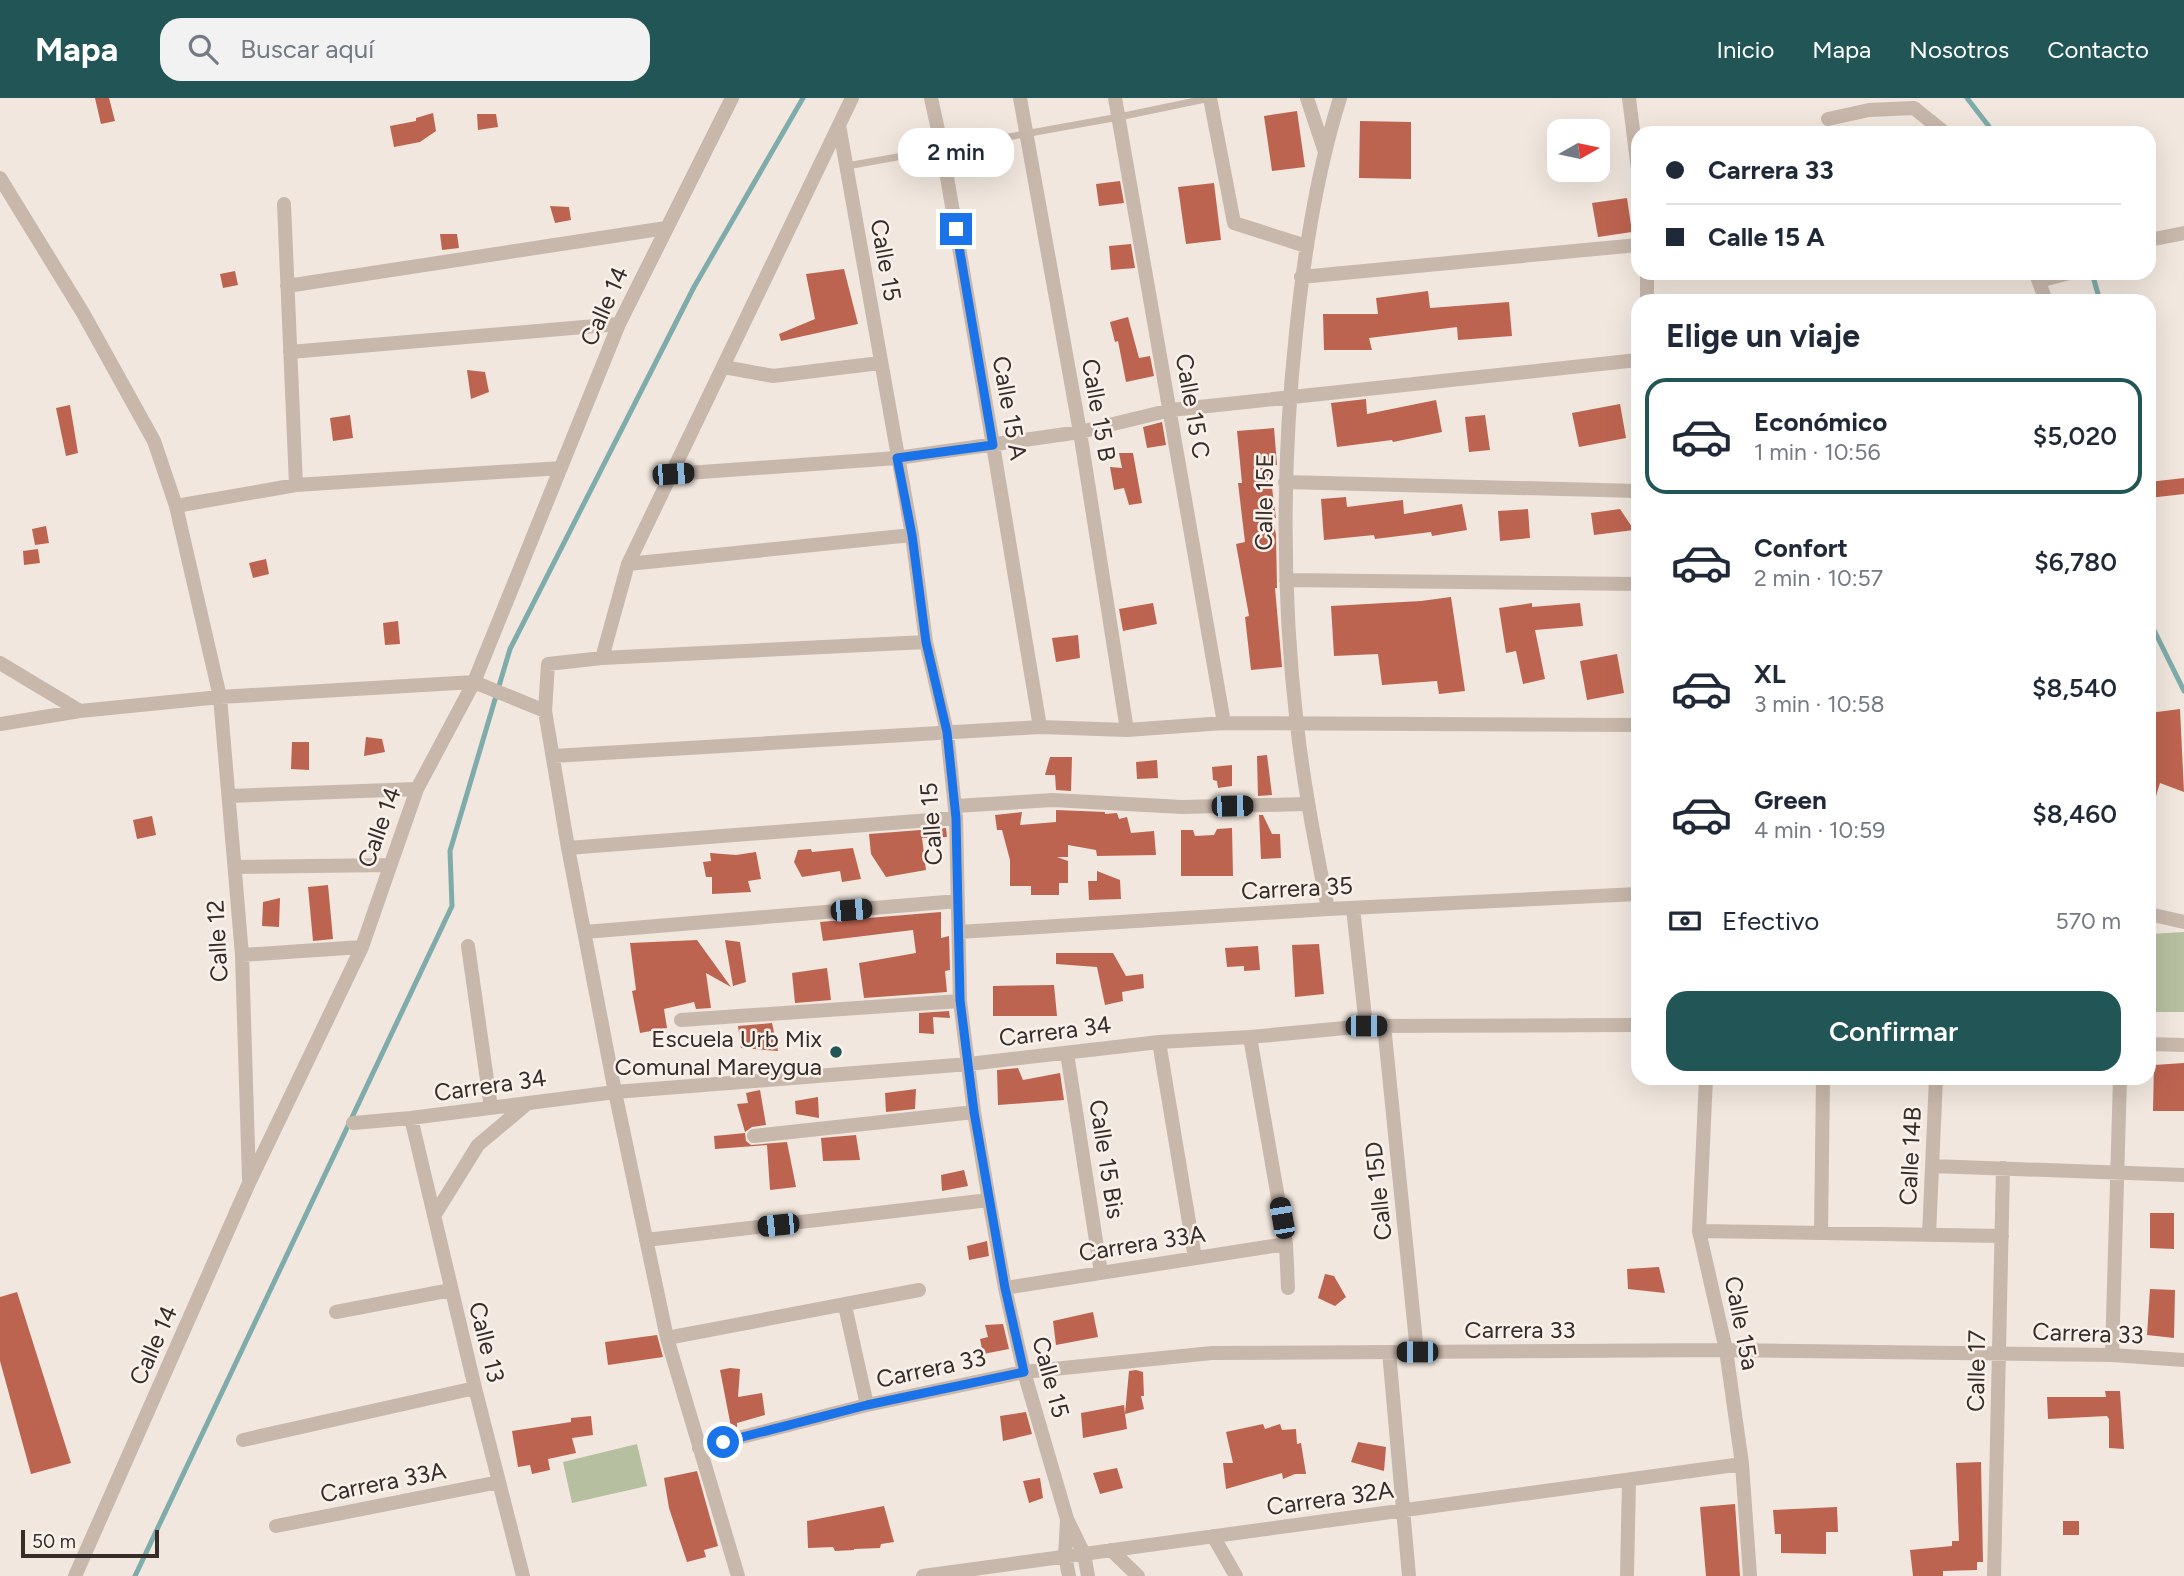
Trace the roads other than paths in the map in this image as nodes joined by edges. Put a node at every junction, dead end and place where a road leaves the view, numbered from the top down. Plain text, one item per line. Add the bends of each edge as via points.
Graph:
1 (732, 98) edge
2 (852, 98) edge
3 (931, 98) edge
4 (1020, 98) edge
5 (1115, 98) edge
6 (1210, 98) edge
7 (1307, 98) edge
8 (1340, 98) edge
9 (1629, 98) edge
10 (1119, 117) junction
11 (1828, 119) dead end
12 (839, 125) junction
13 (1632, 126) edge
14 (1936, 126) edge
15 (1026, 133) junction
16 (942, 148) junction
17 (1324, 149) junction
18 (846, 166) junction
19 (0, 178) edge
20 (284, 204) dead end
21 (666, 228) junction
22 (2184, 233) edge
23 (2156, 239) edge
24 (1306, 246) junction
25 (1631, 246) edge
26 (1301, 277) junction
27 (287, 286) junction
28 (619, 324) junction
29 (290, 352) junction
30 (1631, 361) edge
31 (880, 363) junction
32 (724, 367) junction
33 (1289, 397) junction
34 (1171, 410) junction
35 (1080, 432) junction
36 (993, 445) junction
37 (897, 458) junction
38 (561, 468) junction
39 (673, 474) junction
40 (1285, 482) junction
41 (296, 485) junction
42 (1631, 491) edge
43 (176, 506) junction
44 (912, 535) junction
45 (628, 564) junction
46 (1286, 580) junction
47 (1631, 584) edge
48 (926, 642) junction
49 (602, 658) junction
50 (0, 663) edge
51 (480, 684) junction
52 (220, 697) junction
53 (80, 711) junction
54 (545, 711) junction
55 (1224, 723) junction
56 (0, 724) edge
57 (1297, 724) junction
58 (1631, 726) edge
59 (1040, 727) junction
60 (1127, 730) junction
61 (947, 732) junction
62 (553, 756) junction
63 (417, 789) junction
64 (230, 796) junction
65 (1308, 804) junction
66 (955, 812) junction
67 (568, 848) junction
68 (389, 865) junction
69 (235, 867) junction
70 (1631, 894) edge
71 (958, 901) junction
72 (1353, 908) junction
73 (1328, 909) junction
74 (2156, 916) edge
75 (2184, 922) edge
76 (585, 932) junction
77 (959, 932) junction
78 (468, 946) dead end
79 (362, 947) junction
80 (242, 955) junction
81 (960, 1000) junction
82 (681, 1020) dead end
83 (1631, 1025) edge
84 (1366, 1026) junction
85 (1384, 1026) junction
86 (1250, 1037) junction
87 (1159, 1042) junction
88 (2156, 1044) edge
89 (2184, 1045) edge
90 (1067, 1053) junction
91 (969, 1064) junction
92 (1706, 1085) edge
93 (1823, 1085) edge
94 (1936, 1085) edge
95 (2120, 1085) edge
96 (615, 1092) junction
97 (528, 1103) junction
98 (491, 1108) junction
99 (974, 1112) junction
100 (411, 1118) junction
101 (353, 1124) dead end
102 (754, 1136) dead end
103 (1932, 1166) junction
104 (2004, 1168) junction
105 (2117, 1173) junction
106 (2184, 1175) edge
107 (249, 1183) junction
108 (989, 1200) junction
109 (434, 1216) junction
110 (1699, 1231) junction
111 (1821, 1232) junction
112 (1929, 1235) junction
113 (2002, 1236) junction
114 (646, 1240) junction
115 (1286, 1244) junction
116 (1195, 1258) junction
117 (1101, 1273) junction
118 (1005, 1288) junction
119 (1288, 1288) dead end
120 (451, 1290) junction
121 (919, 1290) dead end
122 (845, 1306) junction
123 (336, 1312) dead end
124 (667, 1338) junction
125 (1726, 1350) junction
126 (1389, 1352) junction
127 (1417, 1352) junction
128 (1999, 1353) junction
129 (2112, 1354) junction
130 (2184, 1360) edge
131 (1024, 1372) junction
132 (475, 1388) junction
133 (867, 1405) junction
134 (243, 1440) dead end
135 (699, 1448) junction
136 (1742, 1464) junction
137 (1629, 1480) junction
138 (499, 1482) junction
139 (1405, 1510) junction
140 (1067, 1519) junction
141 (276, 1526) dead end
142 (1213, 1536) junction
143 (1111, 1550) junction
144 (1084, 1554) junction
145 (1065, 1556) junction
146 (75, 1576) edge
147 (523, 1576) edge
148 (738, 1576) edge
149 (923, 1576) edge
150 (1069, 1576) edge
151 (1088, 1576) edge
152 (1138, 1576) edge
153 (1236, 1576) edge
154 (1409, 1576) edge
155 (1627, 1576) edge
156 (1750, 1576) edge
157 (1994, 1576) edge

1 - 21 street, Calle 14
2 - 12 street
3 - 16 street, Calle 15 A
4 - 15 street, Calle 15 B
5 - 10 street, Calle 15 C
6 - 10 lane
6 - 24 street via 1234,223
7 - 17 street, Calle 15E
8 - 17 street
9 - 13 street
10 - 15 lane
10 - 34 street, Calle 15 C
11 - 14 street via 1869,110 1914,108
12 - 18 street, Calle 15
12 - 32 street
15 - 16 lane
15 - 35 street, Calle 15 B
16 - 18 lane
16 - 36 street, Calle 15 A
17 - 24 street, Calle 15E
18 - 31 street, Calle 15
19 - 43 street, Calle 12 via 154,441
20 - 27 street
21 - 27 street
21 - 28 street, Calle 14
22 - 23 street
24 - 26 street, Calle 15E
25 - 26 street
26 - 33 street, Calle 15E
27 - 29 street
28 - 29 street
28 - 38 street, Calle 14
29 - 41 street
30 - 33 street
31 - 32 street via 773,376
31 - 37 street, Calle 15
32 - 39 street
33 - 34 street
33 - 40 street, Calle 15E
34 - 35 street
34 - 55 street, Calle 15 C
35 - 36 street
35 - 60 street, Calle 15 B
36 - 37 street
36 - 59 street, Calle 15 A
37 - 39 street
37 - 44 street, Calle 15
38 - 41 street
38 - 51 street, Calle 14
39 - 45 street
40 - 42 street
40 - 46 street, Calle 15E
41 - 43 street
43 - 52 street, Calle 12
44 - 45 street
44 - 48 street, Calle 15
45 - 49 street
46 - 47 street
46 - 57 street, Calle 15E
48 - 49 street
48 - 61 street, Calle 15
49 - 54 street via 548,664
50 - 53 street
51 - 52 street
51 - 54 street
51 - 63 street, Calle 14
52 - 53 street
52 - 64 street, Calle 12
53 - 56 street
54 - 62 street
55 - 57 street
55 - 60 street
57 - 58 street
57 - 65 street, Calle 15E
59 - 60 street
59 - 61 street
61 - 62 street
61 - 66 street, Calle 15
62 - 67 street
63 - 64 street
63 - 68 street, Calle 14
64 - 69 street, Calle 12
65 - 66 street via 1182,807 1053,800
65 - 73 street, Calle 15E
66 - 67 street
66 - 71 street, Calle 15
67 - 76 street
68 - 69 street
68 - 79 street, Calle 14
69 - 80 street, Calle 12
70 - 72 street, Carrera 35
71 - 76 street
71 - 77 street, Calle 15
72 - 73 street, Carrera 35
72 - 84 street
73 - 77 street, Carrera 35
74 - 75 street
76 - 96 street
77 - 81 street, Calle 15
78 - 98 street
79 - 80 street
79 - 107 street, Calle 14
80 - 107 street, Calle 12
81 - 82 street
81 - 91 street, Calle 15
83 - 85 street, Carrera 34
84 - 85 street, Carrera 34
84 - 86 street, Carrera 34
85 - 127 street, Calle 15D
86 - 87 street, Carrera 34
86 - 115 street
87 - 90 street, Carrera 34
87 - 116 street
88 - 89 street
90 - 91 street, Carrera 34
90 - 117 street, Calle 15 Bis
91 - 96 street, Carrera 34
91 - 99 street, Calle 15
92 - 110 street, Calle 15a
93 - 111 street
94 - 103 street, Calle 14B
95 - 105 street
96 - 97 street, Carrera 34
96 - 114 street
97 - 98 street, Carrera 34
97 - 109 street via 478,1145
98 - 100 street, Carrera 34
99 - 102 street
99 - 108 street, Calle 15
100 - 101 street, Carrera 34
100 - 109 street, Calle 13
103 - 104 street
103 - 112 street, Calle 14B
104 - 105 street
104 - 113 street, Calle 17
105 - 106 street
105 - 129 street
107 - 146 street, Calle 14
108 - 114 street
108 - 118 street, Calle 15
109 - 120 street, Calle 13
110 - 111 street
110 - 125 street, Calle 15a
111 - 112 street
112 - 113 street
113 - 128 street, Calle 17
114 - 124 street
115 - 116 street, Carrera 33A
115 - 119 street
116 - 117 street, Carrera 33A
117 - 118 street, Carrera 33A
118 - 131 street, Calle 15
120 - 123 street
120 - 132 street, Calle 13
121 - 122 street
122 - 124 street
122 - 133 street
124 - 135 street
125 - 127 street, Carrera 33
125 - 128 street, Carrera 33
125 - 136 street, Calle 15a
126 - 127 street, Carrera 33
126 - 131 street, Carrera 33 via 1212,1353
126 - 139 street
128 - 129 street, Carrera 33
128 - 157 street, Calle 17
129 - 130 street, Carrera 33
131 - 133 street, Carrera 33
131 - 140 street, Calle 15
132 - 134 street
132 - 138 street, Calle 13
133 - 135 street, Carrera 33
135 - 148 street
136 - 137 street, Carrera 32A
136 - 156 street, Calle 15a
137 - 139 street, Carrera 32A
137 - 155 street
138 - 141 street, Carrera 33A
138 - 147 street, Calle 13
139 - 142 street, Carrera 32A
139 - 154 street
140 - 144 street, Calle 15
140 - 145 street, Calle 15
142 - 143 street, Carrera 32A
142 - 153 street
143 - 144 street, Carrera 32A
143 - 152 street
144 - 145 street, Carrera 32A
144 - 151 street, Calle 15
145 - 149 street, Carrera 32A
145 - 150 street, Calle 15

